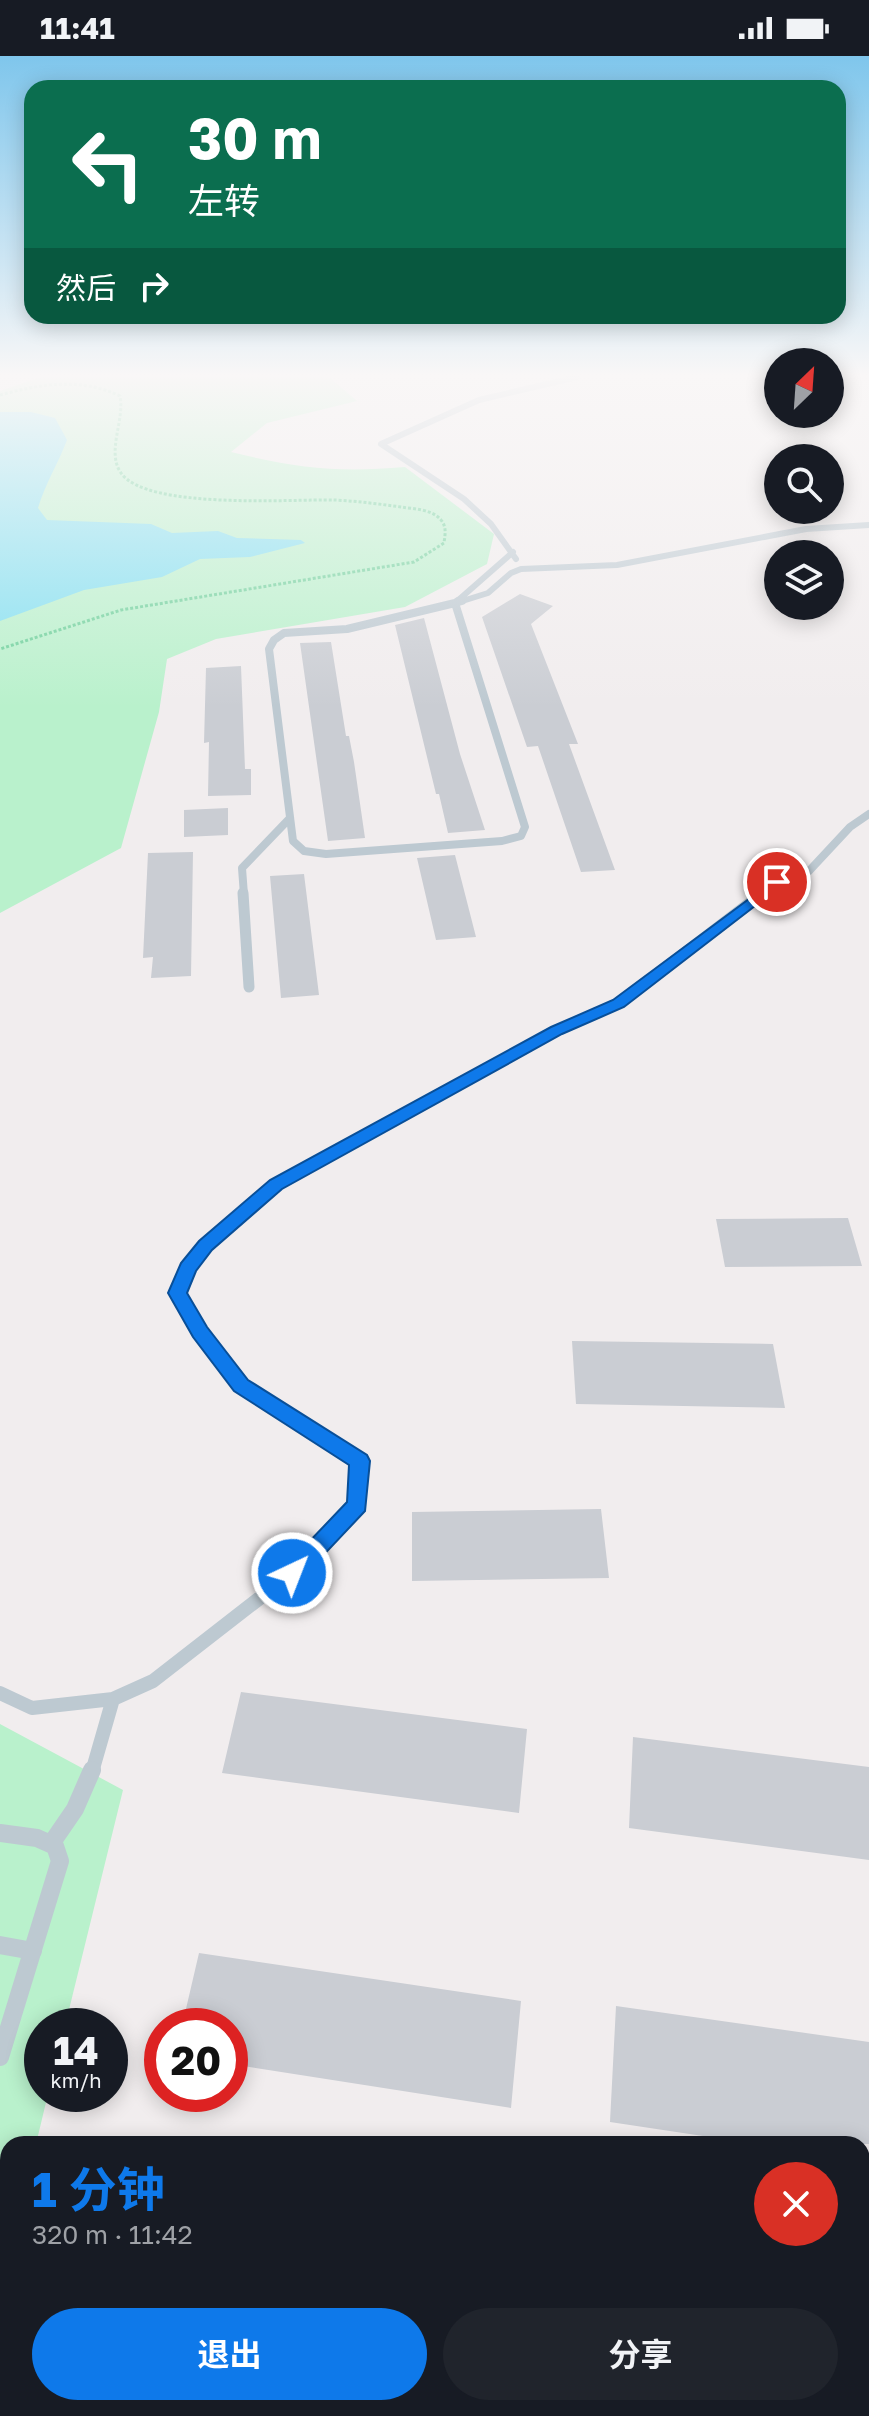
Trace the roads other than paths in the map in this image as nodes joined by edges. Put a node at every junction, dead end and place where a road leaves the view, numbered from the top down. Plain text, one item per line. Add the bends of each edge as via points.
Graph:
1 (446, 487) edge
2 (869, 525) edge
3 (513, 552) junction
4 (521, 569) junction
5 (455, 603) junction
6 (869, 814) edge
7 (290, 818) junction
8 (249, 987) dead end
9 (0, 1693) edge
10 (113, 1699) junction
11 (0, 1833) edge
12 (51, 1844) junction
13 (0, 1945) edge
14 (33, 1951) junction
15 (0, 2057) edge

1 - 3 lane via 491,524
2 - 4 lane via 806,529 617,565
3 - 4 lane
3 - 5 lane
4 - 5 lane via 488,593
5 - 7 lane via 347,629 284,633 274,640 269,649
5 - 7 lane via 525,827 521,836 326,854 304,851 293,841
6 - 10 lane via 809,871 777,882 619,1003 556,1031 276,1185 205,1245 187,1268 178,1293 200,1332 241,1385 360,1461 357,1505 292,1573 153,1681
7 - 8 lane via 242,868
9 - 10 lane via 32,1708
10 - 12 lane via 86,1794
11 - 12 lane
12 - 14 lane via 60,1861
13 - 14 lane
14 - 15 lane

